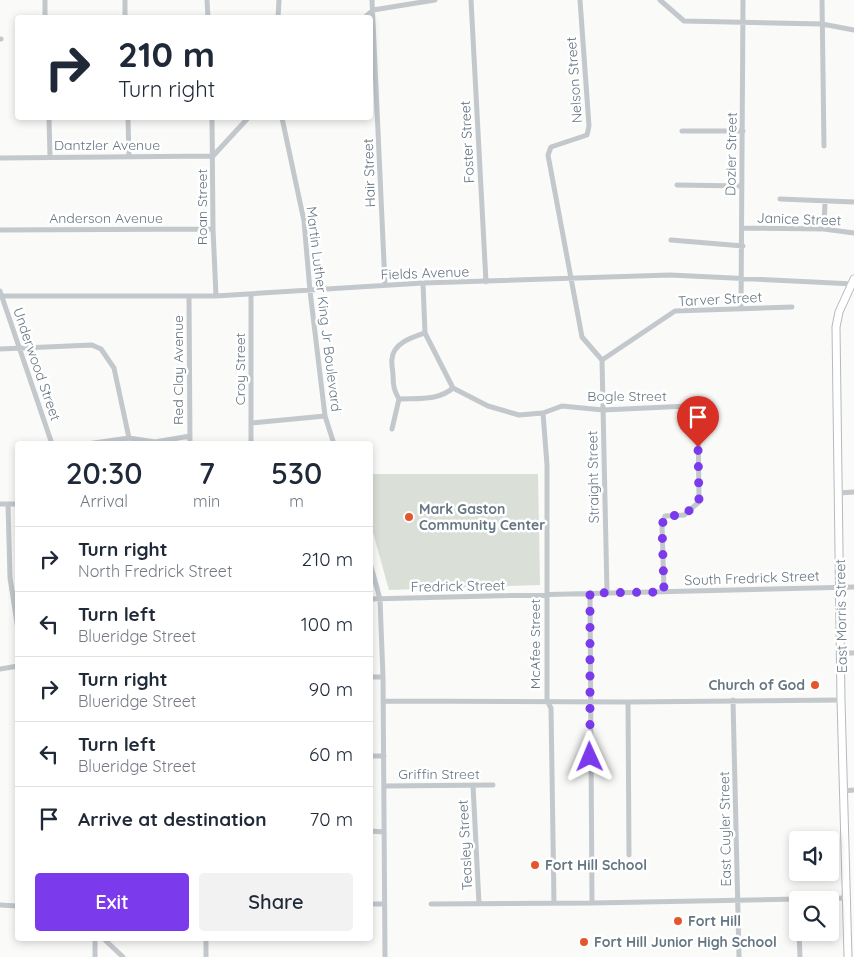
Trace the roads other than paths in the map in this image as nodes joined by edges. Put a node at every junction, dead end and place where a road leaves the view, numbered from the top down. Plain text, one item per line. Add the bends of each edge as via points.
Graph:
1 (45, 0) edge
2 (125, 0) edge
3 (207, 0) edge
4 (279, 0) edge
5 (372, 0) edge
6 (435, 0) edge
7 (471, 0) edge
8 (580, 0) edge
9 (660, 0) edge
10 (743, 0) edge
11 (822, 0) edge
12 (373, 10) junction
13 (46, 15) edge
14 (125, 15) edge
15 (208, 15) edge
16 (278, 15) edge
17 (367, 15) edge
18 (744, 21) junction
19 (822, 24) junction
20 (854, 30) edge
21 (49, 120) edge
22 (128, 120) edge
23 (212, 120) edge
24 (246, 120) edge
25 (282, 120) edge
26 (743, 131) junction
27 (682, 132) dead end
28 (824, 146) dead end
29 (50, 156) junction
30 (213, 156) junction
31 (129, 157) junction
32 (0, 158) edge
33 (677, 185) dead end
34 (742, 186) junction
35 (780, 199) dead end
36 (825, 201) junction
37 (854, 202) edge
38 (742, 228) junction
39 (213, 229) junction
40 (0, 230) edge
41 (824, 230) junction
42 (854, 233) edge
43 (671, 240) dead end
44 (742, 246) junction
45 (571, 279) junction
46 (742, 280) junction
47 (486, 282) junction
48 (853, 282) edge
49 (423, 283) junction
50 (385, 285) junction
51 (310, 291) junction
52 (1, 294) edge
53 (251, 295) junction
54 (216, 296) junction
55 (190, 297) junction
56 (792, 307) dead end
57 (741, 309) junction
58 (426, 334) junction
59 (20, 348) junction
60 (0, 349) edge
61 (602, 360) junction
62 (453, 388) junction
63 (399, 399) junction
64 (603, 410) junction
65 (543, 413) junction
66 (325, 416) junction
67 (251, 423) junction
68 (392, 429) dead end
69 (190, 436) junction
70 (129, 438) junction
71 (51, 441) edge
72 (108, 441) edge
73 (148, 441) edge
74 (161, 441) edge
75 (190, 441) edge
76 (251, 441) edge
77 (333, 441) edge
78 (854, 492) edge
79 (839, 493) junction
80 (0, 504) edge
81 (15, 504) edge
82 (8, 505) junction
83 (373, 574) edge
84 (854, 586) edge
85 (840, 587) junction
86 (664, 592) junction
87 (590, 593) junction
88 (607, 593) junction
89 (546, 595) junction
90 (373, 599) edge
91 (380, 599) junction
92 (15, 610) edge
93 (841, 653) junction
94 (854, 653) edge
95 (15, 666) edge
96 (0, 669) edge
97 (373, 677) edge
98 (383, 677) junction
99 (733, 700) junction
100 (842, 700) junction
101 (384, 701) junction
102 (547, 701) junction
103 (590, 702) junction
104 (628, 702) junction
105 (373, 756) edge
106 (384, 756) junction
107 (473, 785) junction
108 (493, 785) dead end
109 (384, 786) junction
110 (854, 790) edge
111 (843, 791) junction
112 (373, 831) edge
113 (384, 832) junction
114 (629, 855) dead end
115 (839, 898) edge
116 (847, 898) junction
117 (738, 900) junction
118 (789, 900) edge
119 (554, 903) junction
120 (592, 903) junction
121 (373, 904) edge
122 (384, 904) junction
123 (431, 904) dead end
124 (479, 904) junction
125 (0, 906) edge
126 (15, 906) edge
127 (95, 941) edge
128 (106, 941) edge
129 (206, 941) edge
130 (799, 941) edge
131 (95, 957) edge
132 (124, 957) edge
133 (206, 957) edge
134 (385, 957) edge
135 (739, 957) edge
136 (800, 957) edge
137 (848, 957) edge

1 - 13 street
2 - 14 street
3 - 15 street
4 - 16 street
5 - 12 street, Hair Street
6 - 12 street
7 - 47 street, Foster Street
8 - 45 street, Nelson Street via 589,126 587,135 551,147 548,154
9 - 18 street via 684,21
10 - 18 street, Dozier Street
11 - 19 street
12 - 17 street
12 - 50 street, Hair Street
18 - 19 street
18 - 26 street, Dozier Street
19 - 20 street
19 - 28 street
21 - 29 street
22 - 31 street
23 - 30 street, Roan Street
24 - 30 street
25 - 51 street, Martin Luther King Jr Boulevard via 304,222
26 - 27 street
26 - 34 street, Dozier Street
29 - 31 street, Dantzler Avenue
29 - 32 street, Dantzler Avenue
30 - 31 street, Dantzler Avenue
30 - 39 street, Roan Street
33 - 34 street
34 - 38 street, Dozier Street
35 - 36 street
36 - 37 street
36 - 41 street
38 - 41 street, Janice Street
38 - 44 street, Dozier Street
39 - 40 street, Anderson Avenue
39 - 54 street, Roan Street
41 - 42 street, Janice Street
43 - 44 street
44 - 46 street, Dozier Street
45 - 46 street, Fields Avenue via 670,275
45 - 47 street, Fields Avenue
45 - 61 street via 582,336
46 - 48 street, Fields Avenue
46 - 57 street, Dozier Street
47 - 49 street, Fields Avenue
48 - 79 main road, East Morris Street via 836,327
49 - 50 street, Fields Avenue
49 - 58 street
50 - 51 street, Fields Avenue
51 - 53 street, Fields Avenue
51 - 66 street, Martin Luther King Jr Boulevard
52 - 55 street, Fields Avenue
52 - 59 street, Underwood Street
53 - 54 street, Fields Avenue
53 - 67 street, Croy Street
54 - 55 street, Fields Avenue
55 - 69 street, Red Clay Avenue
56 - 57 street, Tarver Street
57 - 61 street, Tarver Street via 675,311
58 - 62 street
58 - 63 street via 401,344 392,358 394,392
59 - 60 street
59 - 70 street via 92,345 101,350 114,368
59 - 71 street, Underwood Street
61 - 64 street, Straight Street
62 - 63 street via 428,398
62 - 65 street, Bogle Street via 488,406 519,415
63 - 68 street
64 - 65 street, Bogle Street via 562,406
64 - 86 street, Bogle Street via 689,406 698,410 699,502 684,515 665,516 662,525
64 - 88 street, Straight Street
65 - 89 street, McAfee Street via 547,465
66 - 67 street
66 - 77 street, Martin Luther King Jr Boulevard
67 - 76 street, Croy Street
69 - 74 street
69 - 75 street, Red Clay Avenue
70 - 72 street
70 - 73 street
78 - 79 street
79 - 85 main road, East Morris Street
80 - 82 street
81 - 82 street
82 - 92 street via 10,578
83 - 91 street
84 - 85 street, South Fredrick Street
85 - 86 street, South Fredrick Street
85 - 93 main road, East Morris Street
86 - 88 street, South Fredrick Street
87 - 88 street, Fredrick Street
87 - 89 street, Fredrick Street
87 - 103 street
89 - 91 street, Fredrick Street
89 - 102 street, McAfee Street
90 - 91 street, Fredrick Street
91 - 98 street
93 - 94 street
93 - 100 main road, East Morris Street
95 - 96 street
97 - 98 street
98 - 101 street
99 - 100 street
99 - 104 street
99 - 117 street, East Cuyler Street
100 - 111 main road, East Morris Street
101 - 102 street
101 - 106 street
102 - 103 street
102 - 119 street, McAfee Street via 551,708
103 - 104 street
103 - 120 street
104 - 114 street
105 - 106 street
106 - 109 street
107 - 108 street, Griffin Street
107 - 109 street, Griffin Street
107 - 124 street, Teasley Street
109 - 113 street
110 - 111 street
111 - 116 main road, East Morris Street
112 - 113 street
113 - 122 street
115 - 116 street
116 - 137 main road, East Morris Street
117 - 118 street
117 - 120 street
117 - 135 street, East Cuyler Street
119 - 120 street
119 - 124 street
121 - 122 street
122 - 134 street
123 - 124 street
125 - 126 street
127 - 131 street
128 - 132 street
129 - 133 street
130 - 136 street

